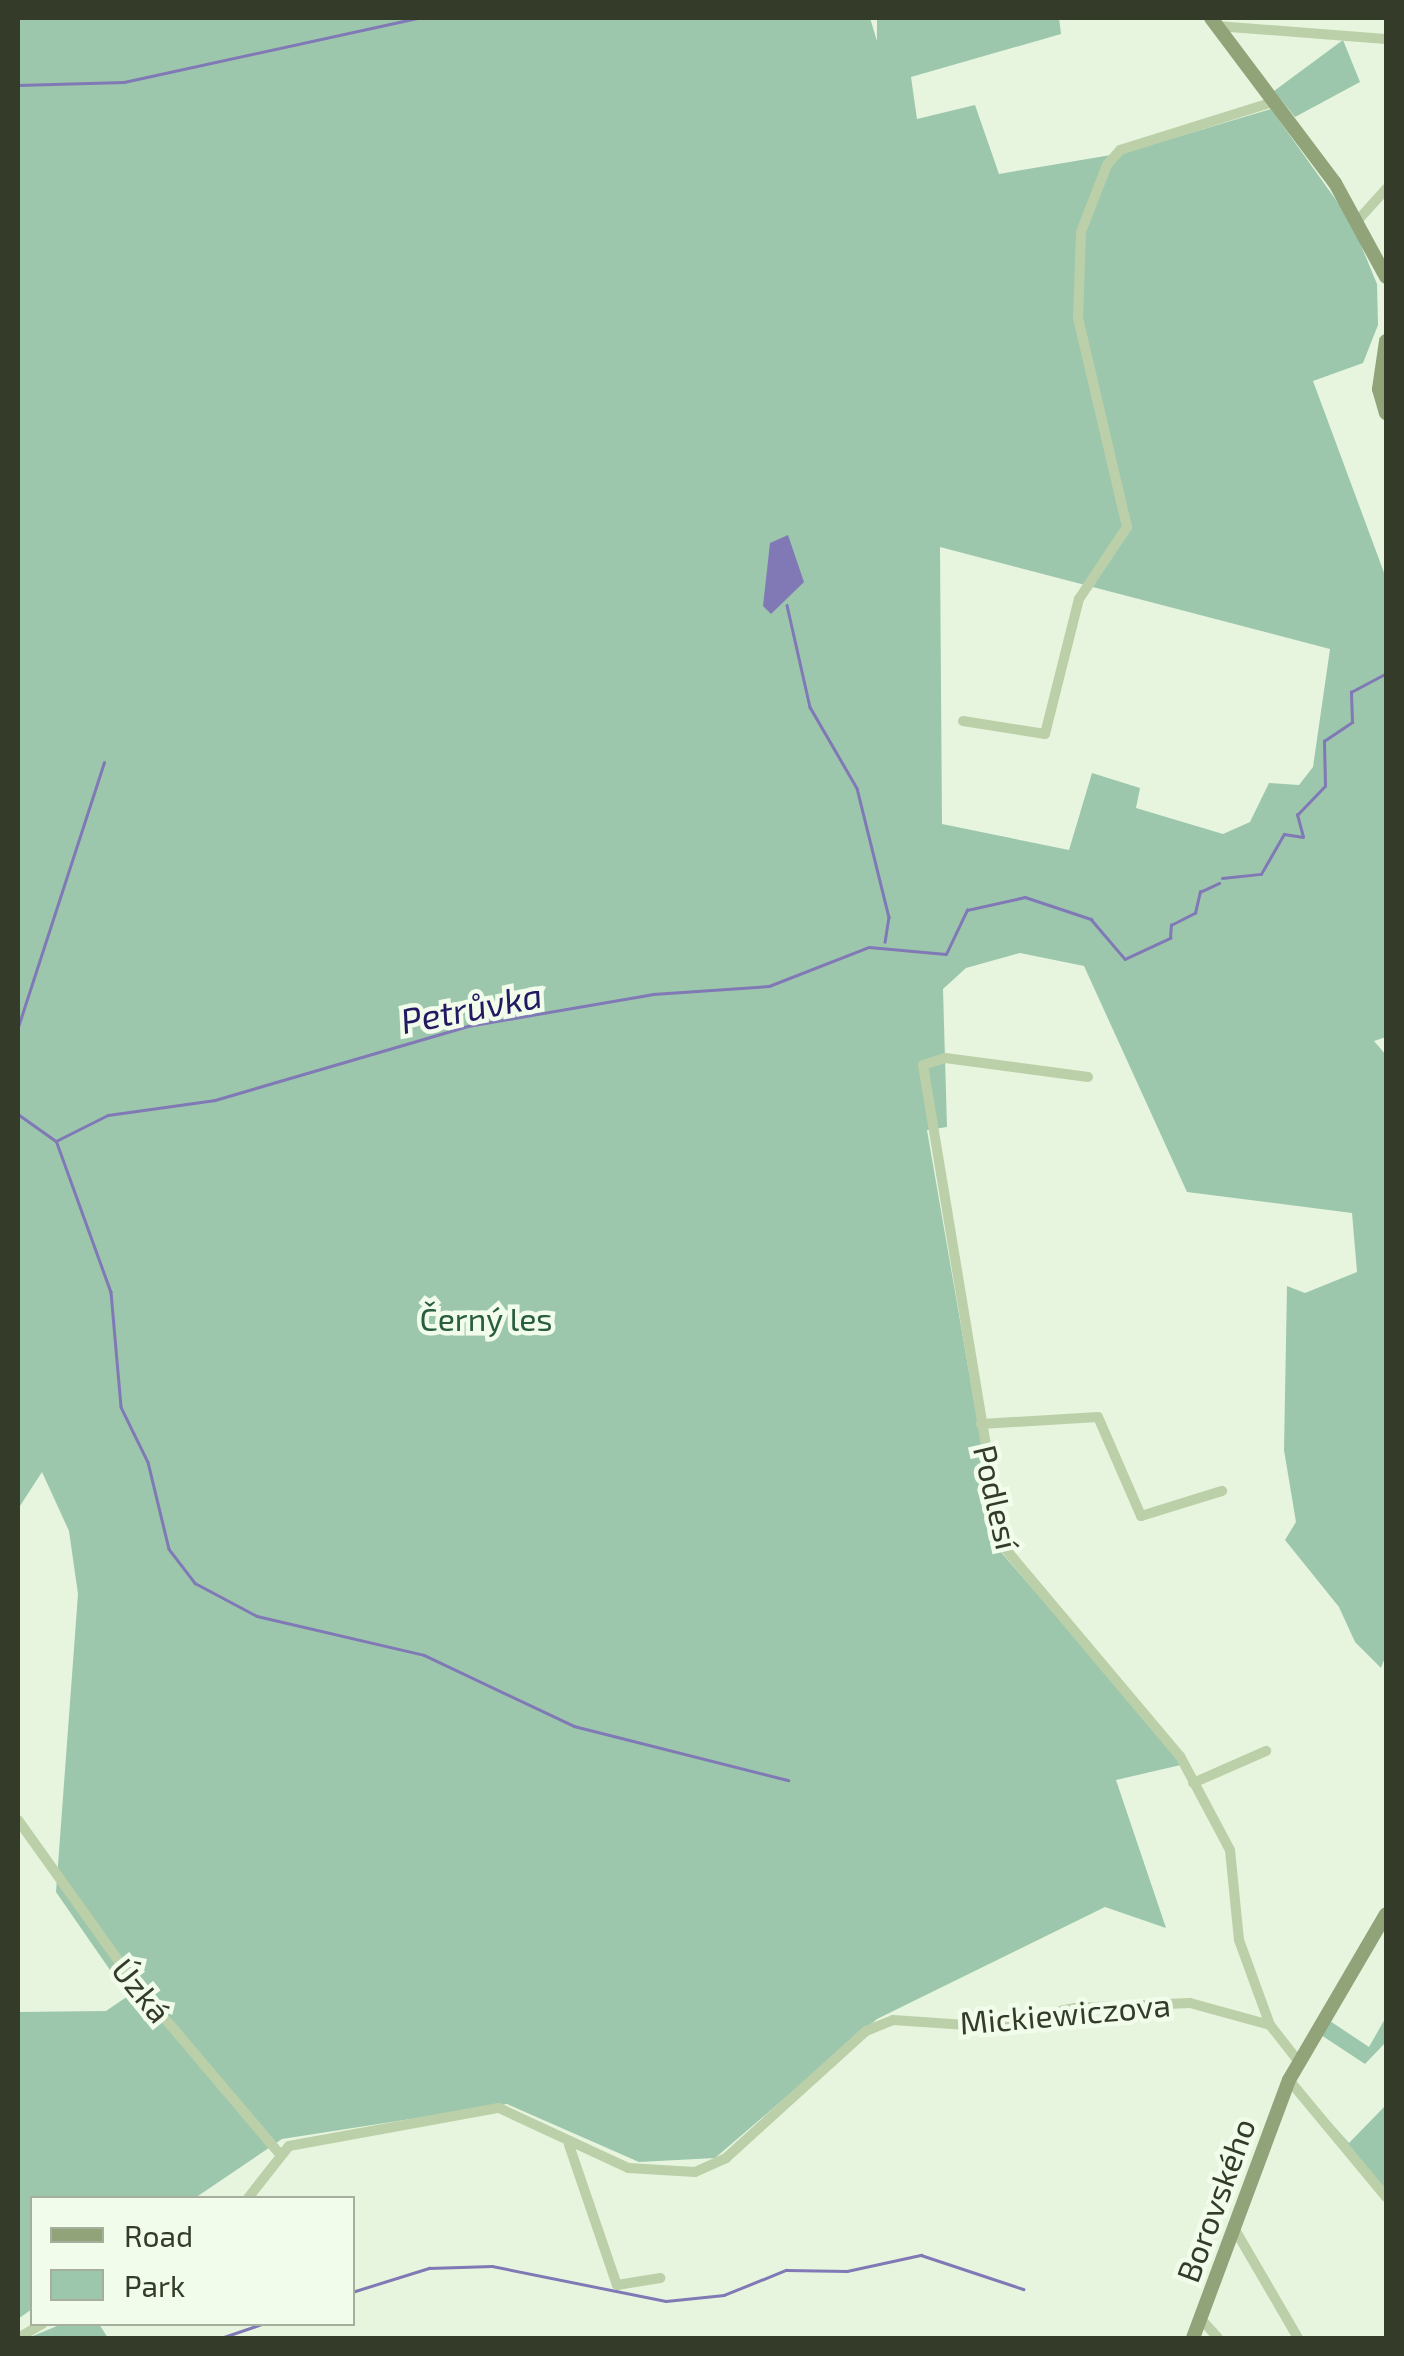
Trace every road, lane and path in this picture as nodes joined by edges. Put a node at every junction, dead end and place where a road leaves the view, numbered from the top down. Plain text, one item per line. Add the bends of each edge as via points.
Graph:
1 (1214, 22) edge
2 (1386, 39) edge
3 (1273, 102) junction
4 (1386, 189) edge
5 (1358, 220) junction
6 (1386, 277) edge
7 (1386, 341) edge
8 (1386, 413) edge
9 (963, 721) dead end
10 (1088, 1077) dead end
11 (981, 1424) junction
12 (1222, 1490) dead end
13 (1266, 1751) dead end
14 (1193, 1783) junction
15 (18, 1820) edge
16 (1386, 1914) edge
17 (1270, 2025) junction
18 (1298, 2062) junction
19 (1289, 2080) junction
20 (569, 2144) junction
21 (278, 2152) junction
22 (249, 2196) edge
23 (1386, 2197) edge
24 (1234, 2228) junction
25 (660, 2278) dead end
26 (1201, 2319) junction
27 (1193, 2338) edge
28 (1218, 2338) edge
29 (1298, 2338) edge

1 - 2 street
1 - 3 main road
3 - 5 main road
3 - 9 street via 1120,150 1107,165 1081,232 1078,318 1127,527 1079,600 1045,734
4 - 5 street
5 - 6 main road
7 - 8 main road via 1379,389
10 - 11 street, Podlesí via 945,1058 924,1065
11 - 12 street via 1098,1417 1140,1516
11 - 14 street, Podlesí via 1013,1566 1180,1756
13 - 14 street
14 - 17 street, Podlesí via 1230,1850 1239,1940
15 - 21 street, Úzká via 134,1981
16 - 18 main road, Borovského
17 - 18 street
17 - 20 street, Mickiewiczova via 1190,2003 1075,2008 982,2026 892,2020 866,2031 713,2165 662,2174
18 - 19 main road, Borovského
19 - 23 street
19 - 24 main road, Borovského
20 - 21 street, Mickiewiczova via 499,2108
20 - 25 street via 617,2286
21 - 22 street
24 - 26 main road, Borovského
24 - 29 street
26 - 27 main road, Borovského
26 - 28 street

